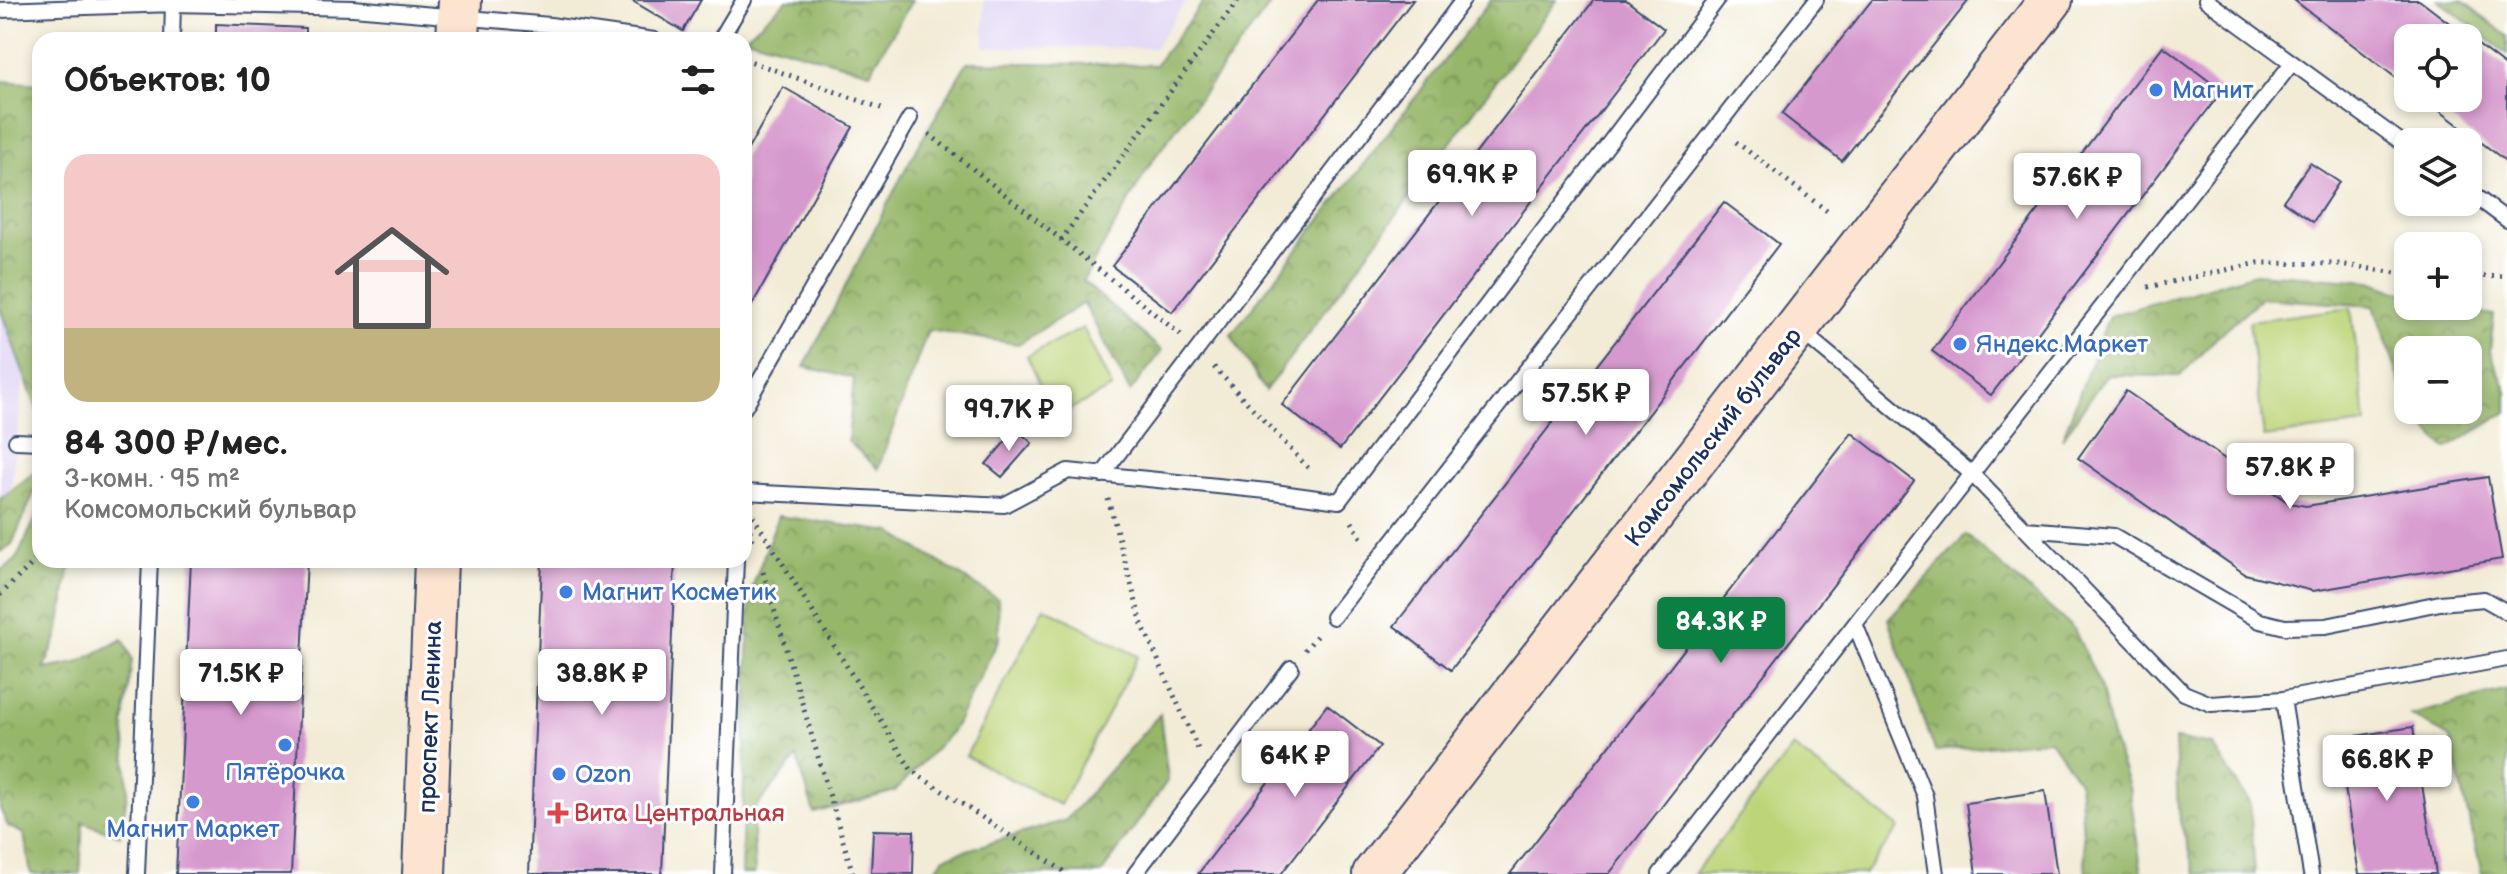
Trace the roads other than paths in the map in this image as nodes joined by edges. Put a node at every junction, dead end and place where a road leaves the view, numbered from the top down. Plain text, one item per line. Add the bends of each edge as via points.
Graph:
1 (744, 0) edge
2 (1463, 0) edge
3 (1717, 0) edge
4 (1816, 0) edge
5 (2051, 0) edge
6 (2206, 0) edge
7 (173, 2) edge
8 (0, 10) edge
9 (459, 19) edge
10 (172, 32) edge
11 (599, 32) edge
12 (725, 32) edge
13 (2292, 63) junction
14 (910, 118) road end
15 (2394, 137) edge
16 (2482, 201) edge
17 (2507, 220) edge
18 (1797, 328) junction
19 (752, 394) edge
20 (16, 441) dead end
21 (32, 442) edge
22 (1972, 474) junction
23 (1102, 475) junction
24 (752, 492) edge
25 (2025, 529) junction
26 (150, 568) edge
27 (436, 568) edge
28 (736, 568) edge
29 (2507, 612) edge
30 (1333, 617) road end
31 (1855, 624) junction
32 (2507, 659) edge
33 (1291, 668) road end
34 (2283, 699) junction
35 (137, 874) edge
36 (424, 874) edge
37 (723, 874) edge
38 (1135, 874) edge
39 (1374, 874) edge
40 (1660, 874) edge
41 (1936, 874) edge
42 (2311, 874) edge

1 - 12 lane
2 - 23 lane
3 - 23 lane via 1339,501
4 - 30 lane
5 - 18 street, Комсомольский бульвар
6 - 13 lane
7 - 8 lane
7 - 9 lane via 353,8
7 - 10 lane
9 - 11 lane
13 - 15 lane
13 - 22 lane
14 - 19 lane
16 - 17 lane
18 - 22 lane
18 - 39 street, Комсомольский бульвар
20 - 21 lane
22 - 25 lane
22 - 31 lane
23 - 24 lane via 1068,471 1004,505
25 - 29 lane via 2114,536 2249,615 2285,627 2326,626 2484,599
25 - 34 lane via 2184,693 2211,704
26 - 35 lane
27 - 36 street, проспект Ленина
28 - 37 lane
31 - 40 lane
31 - 41 lane via 1925,796
32 - 34 lane
33 - 38 lane
34 - 42 lane

